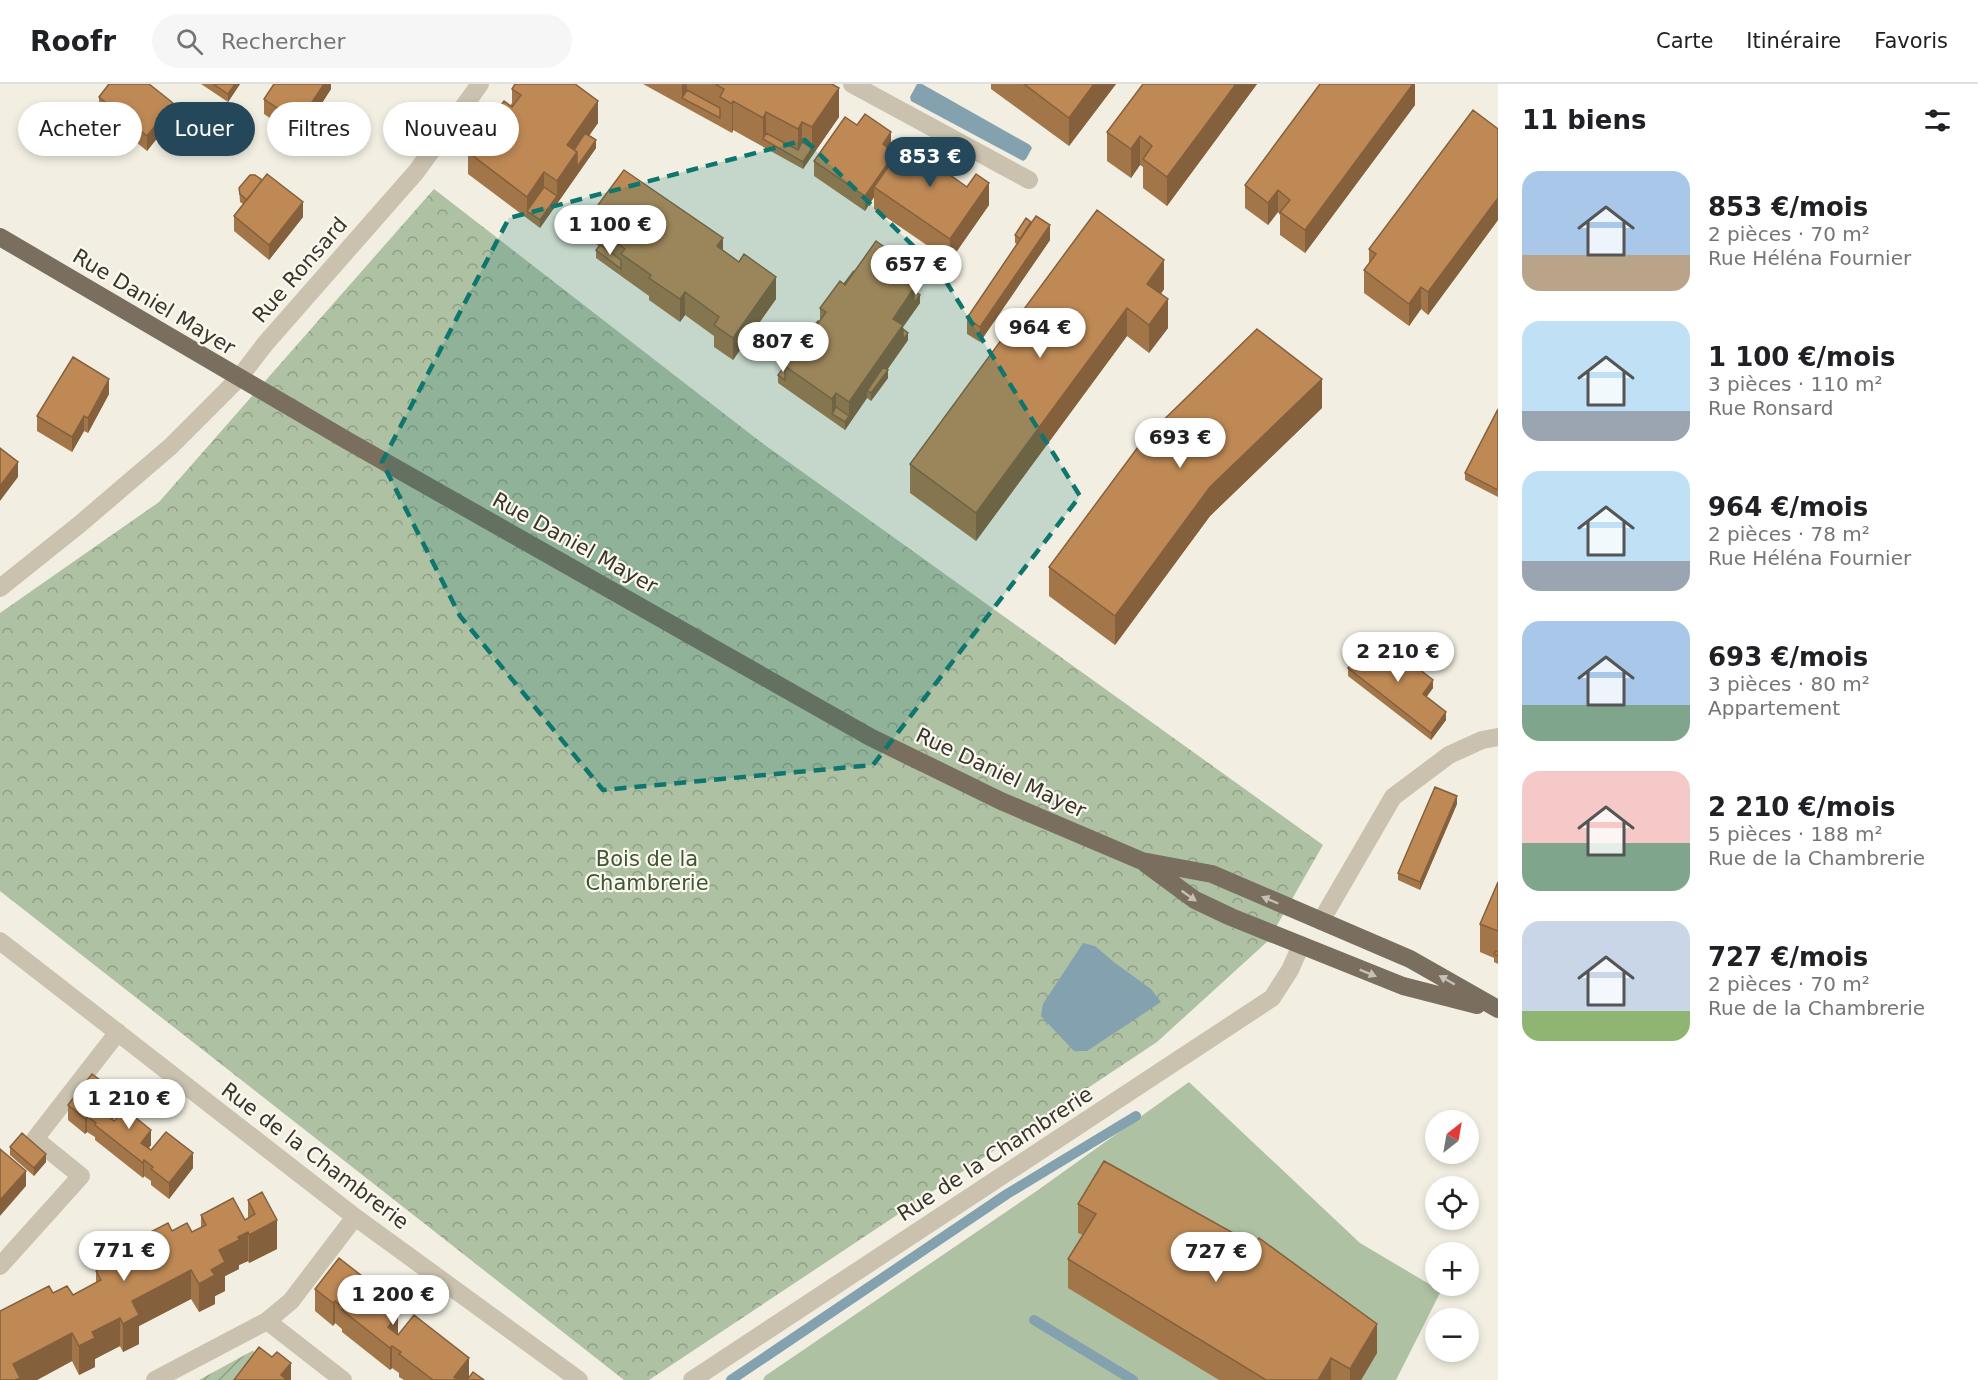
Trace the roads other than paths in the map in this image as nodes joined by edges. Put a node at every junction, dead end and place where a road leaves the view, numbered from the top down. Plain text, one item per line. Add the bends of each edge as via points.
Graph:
1 (480, 84) edge
2 (852, 84) edge
3 (1029, 180) dead end
4 (0, 237) edge
5 (239, 378) junction
6 (0, 588) edge
7 (1498, 737) edge
8 (1142, 861) junction
9 (1320, 921) junction
10 (0, 941) edge
11 (1301, 945) junction
12 (1498, 1010) edge
13 (118, 1032) junction
14 (356, 1216) junction
15 (0, 1266) edge
16 (267, 1321) junction
17 (155, 1380) edge
18 (344, 1380) edge
19 (579, 1380) edge
20 (692, 1380) edge

1 - 5 street, Rue Ronsard via 416,172
2 - 3 street
4 - 5 main road, Rue Daniel Mayer
5 - 6 street, Rue Ronsard via 170,447
5 - 8 main road, Rue Daniel Mayer via 870,737 1001,801
7 - 9 street via 1449,755 1393,797
9 -> 8 main road, Rue Daniel Mayer via 1212,874
8 -> 11 main road, Rue Daniel Mayer via 1195,900
12 -> 9 main road, Rue Daniel Mayer via 1410,959
10 - 13 street, Rue de la Chambrerie
11 -> 12 main road, Rue Daniel Mayer via 1403,986
11 - 20 street, Rue de la Chambrerie via 1272,998
13 - 14 street, Rue de la Chambrerie
13 - 15 street via 35,1138 81,1176
14 - 16 street via 291,1301
14 - 19 street, Rue de la Chambrerie
16 - 17 street
16 - 18 street

